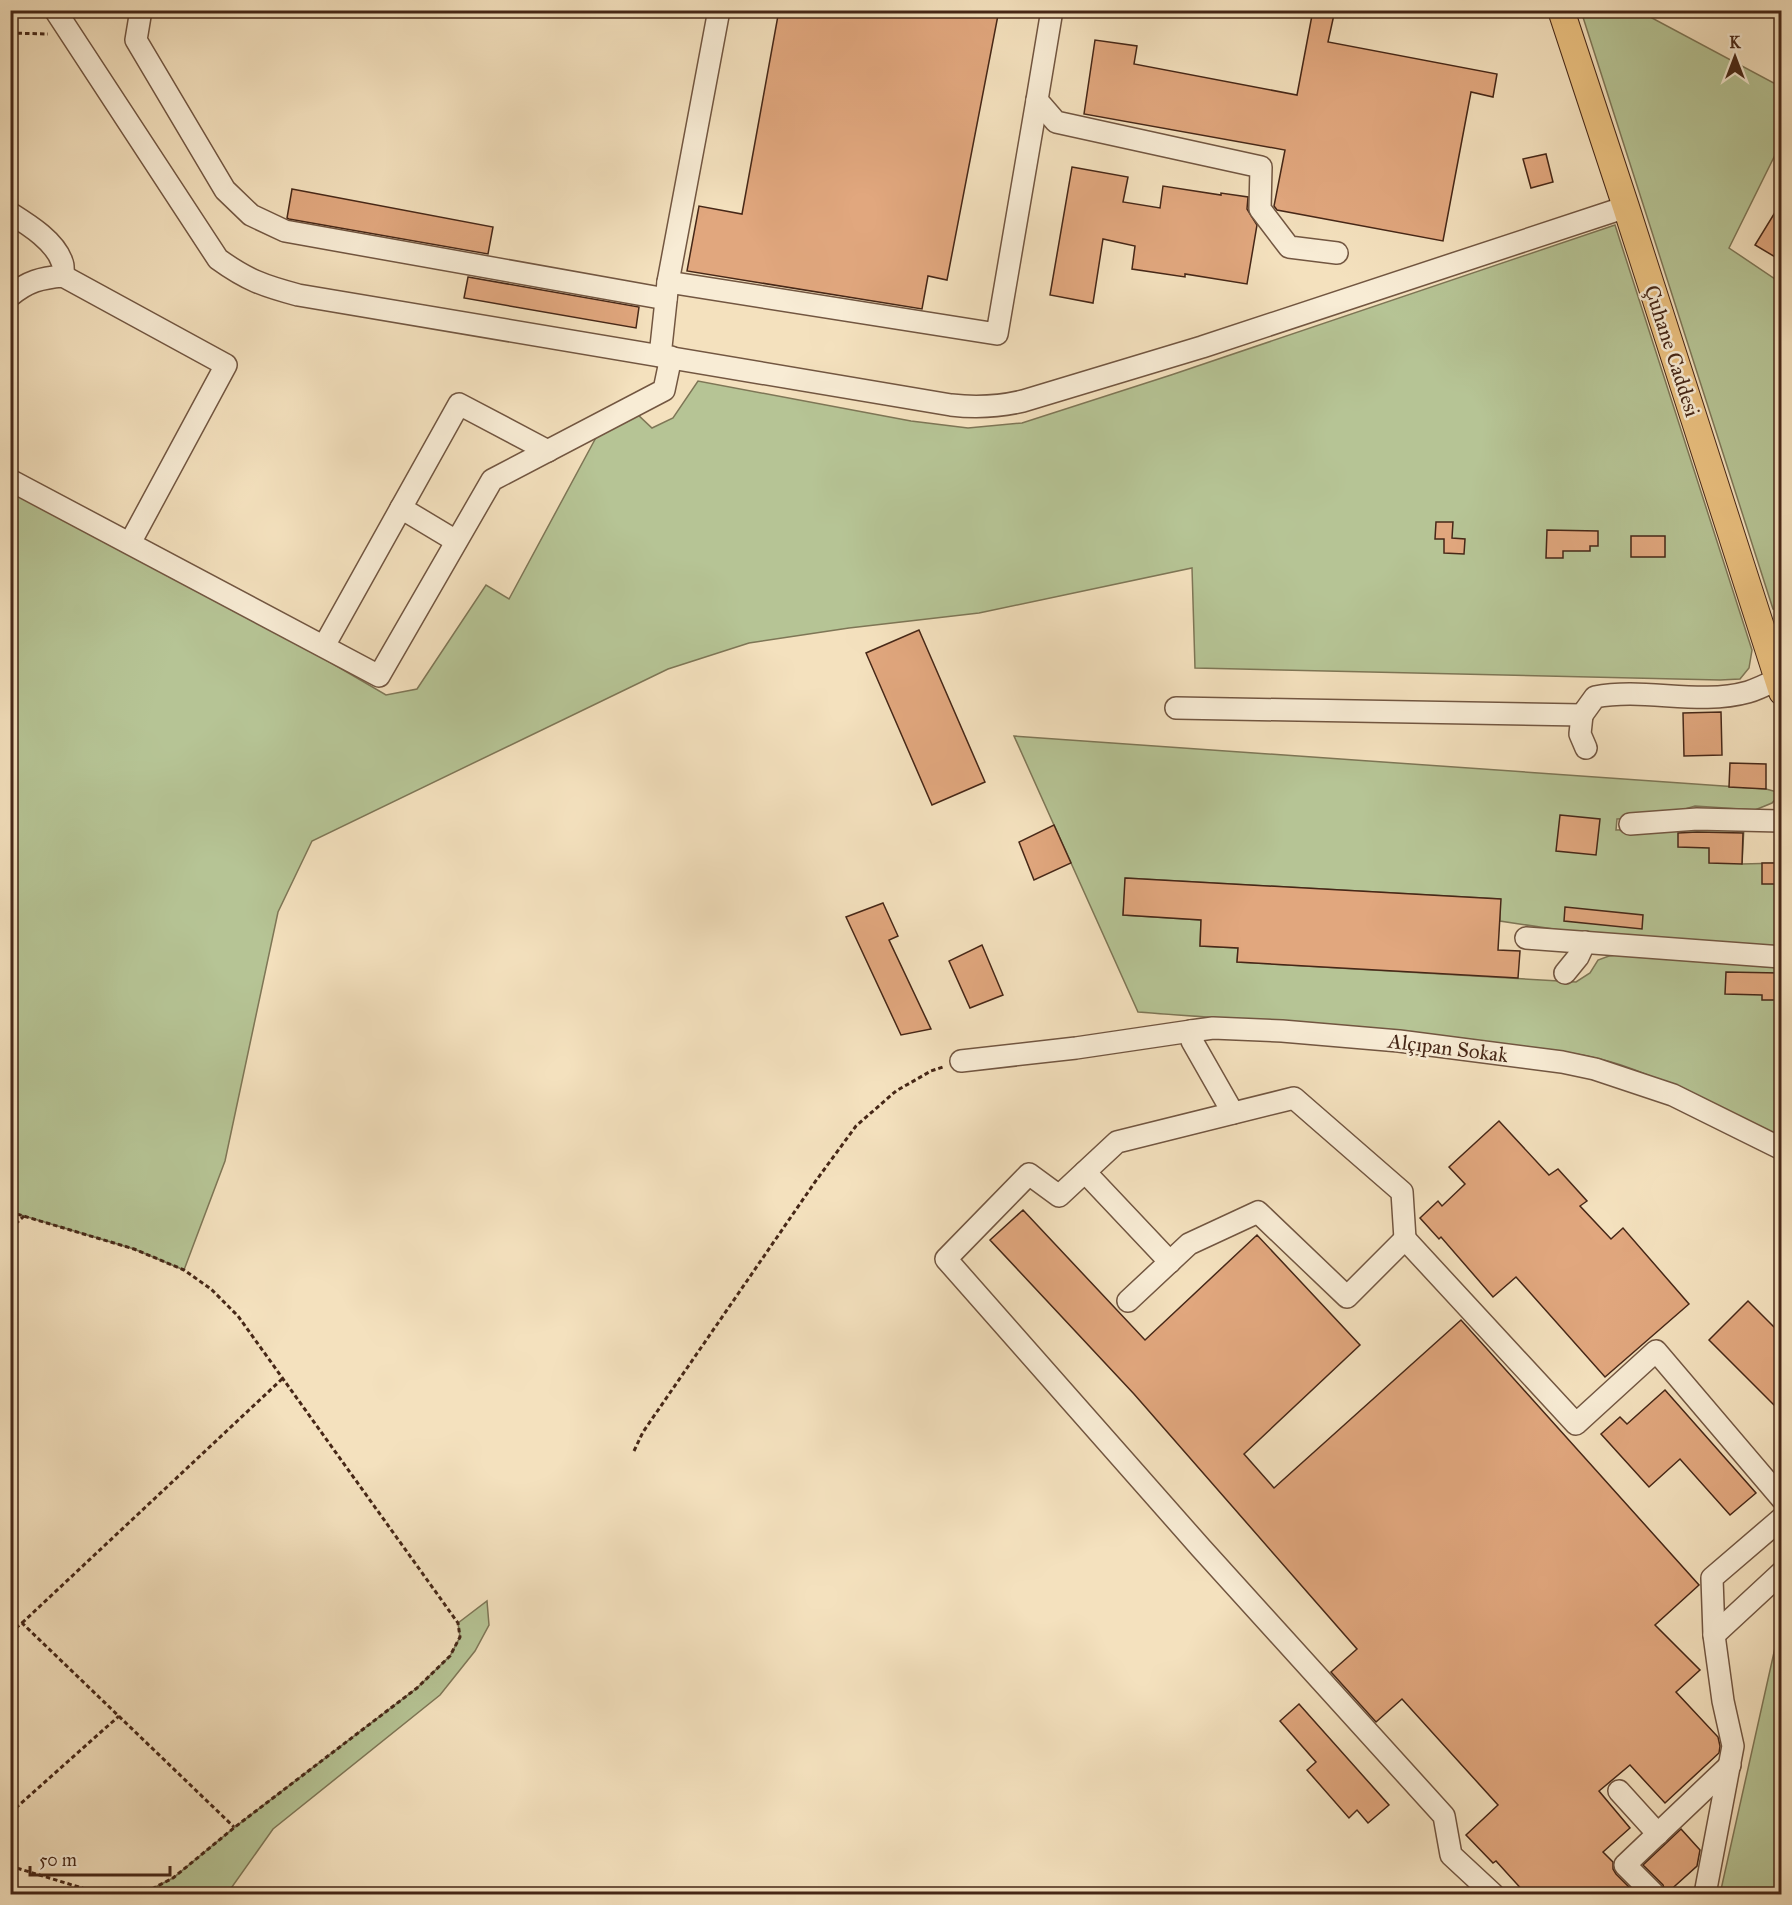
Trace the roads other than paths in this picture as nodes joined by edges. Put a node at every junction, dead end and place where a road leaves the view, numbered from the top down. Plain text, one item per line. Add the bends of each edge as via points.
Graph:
1 (55, 10) edge
2 (141, 10) edge
3 (720, 10) edge
4 (1052, 10) edge
5 (1561, 10) edge
6 (1037, 100) junction
7 (1626, 207) junction
8 (10, 213) edge
9 (1337, 253) dead end
10 (63, 276) junction
11 (667, 290) junction
12 (10, 296) edge
13 (665, 356) junction
14 (548, 451) junction
15 (10, 480) edge
16 (401, 508) junction
17 (456, 542) junction
18 (130, 543) junction
19 (324, 646) junction
20 (1780, 686) edge
21 (1176, 708) dead end
22 (1582, 715) junction
23 (1586, 748) dead end
24 (1782, 821) edge
25 (1630, 824) dead end
26 (1526, 938) dead end
27 (1585, 942) junction
28 (1782, 957) edge
29 (1565, 973) dead end
30 (1191, 1031) junction
31 (961, 1061) road end
32 (1233, 1113) junction
33 (1782, 1149) edge
34 (1085, 1172) junction
35 (1405, 1239) junction
36 (1170, 1262) junction
37 (1128, 1301) dead end
38 (1782, 1499) edge
39 (1782, 1518) edge
40 (1782, 1572) edge
41 (1714, 1635) junction
42 (1730, 1765) junction
43 (1619, 1791) dead end
44 (1658, 1834) junction
45 (1493, 1894) edge
46 (1654, 1894) edge
47 (1705, 1894) edge

1 - 13 street via 219,259 241,275 263,286 298,295
2 - 11 street via 136,40 225,190 251,215 285,231
3 - 11 street
4 - 6 street
5 - 7 main road, Çuhane Caddesi
6 - 9 street via 1056,122 1261,167 1260,209 1289,247
6 - 11 street via 997,334
7 - 13 street via 1202,347 1000,406 951,405
7 - 20 main road, Çuhane Caddesi
8 - 10 street via 53,247 63,264
10 - 12 street via 42,278
10 - 18 street via 226,365
11 - 13 street
13 - 14 street via 664,390
14 - 16 street via 459,404
14 - 17 street via 492,480
15 - 18 street
16 - 17 street
16 - 19 street
17 - 19 street via 379,676
18 - 19 street
20 - 22 street via 1720,696 1615,693 1596,697
21 - 22 street
22 - 23 street via 1580,734
24 - 25 street via 1697,819
26 - 27 street
27 - 28 street
27 - 29 street
30 - 31 street, Alçıpan Sokak
30 - 32 street via 1192,1041
30 - 33 street, Alçıpan Sokak via 1213,1028 1365,1038 1595,1069 1673,1095
32 - 34 street via 1117,1142
32 - 35 street via 1294,1098 1402,1192
34 - 36 street
34 - 45 street via 1059,1197 1029,1174 946,1258 1444,1816 1451,1855
35 - 36 street via 1347,1297 1258,1212 1189,1244
35 - 38 street via 1576,1424 1656,1351
36 - 37 street
39 - 41 street via 1712,1578
40 - 41 street
41 - 42 street via 1733,1746
42 - 44 street
42 - 47 street
43 - 44 street
44 - 46 street via 1625,1865

